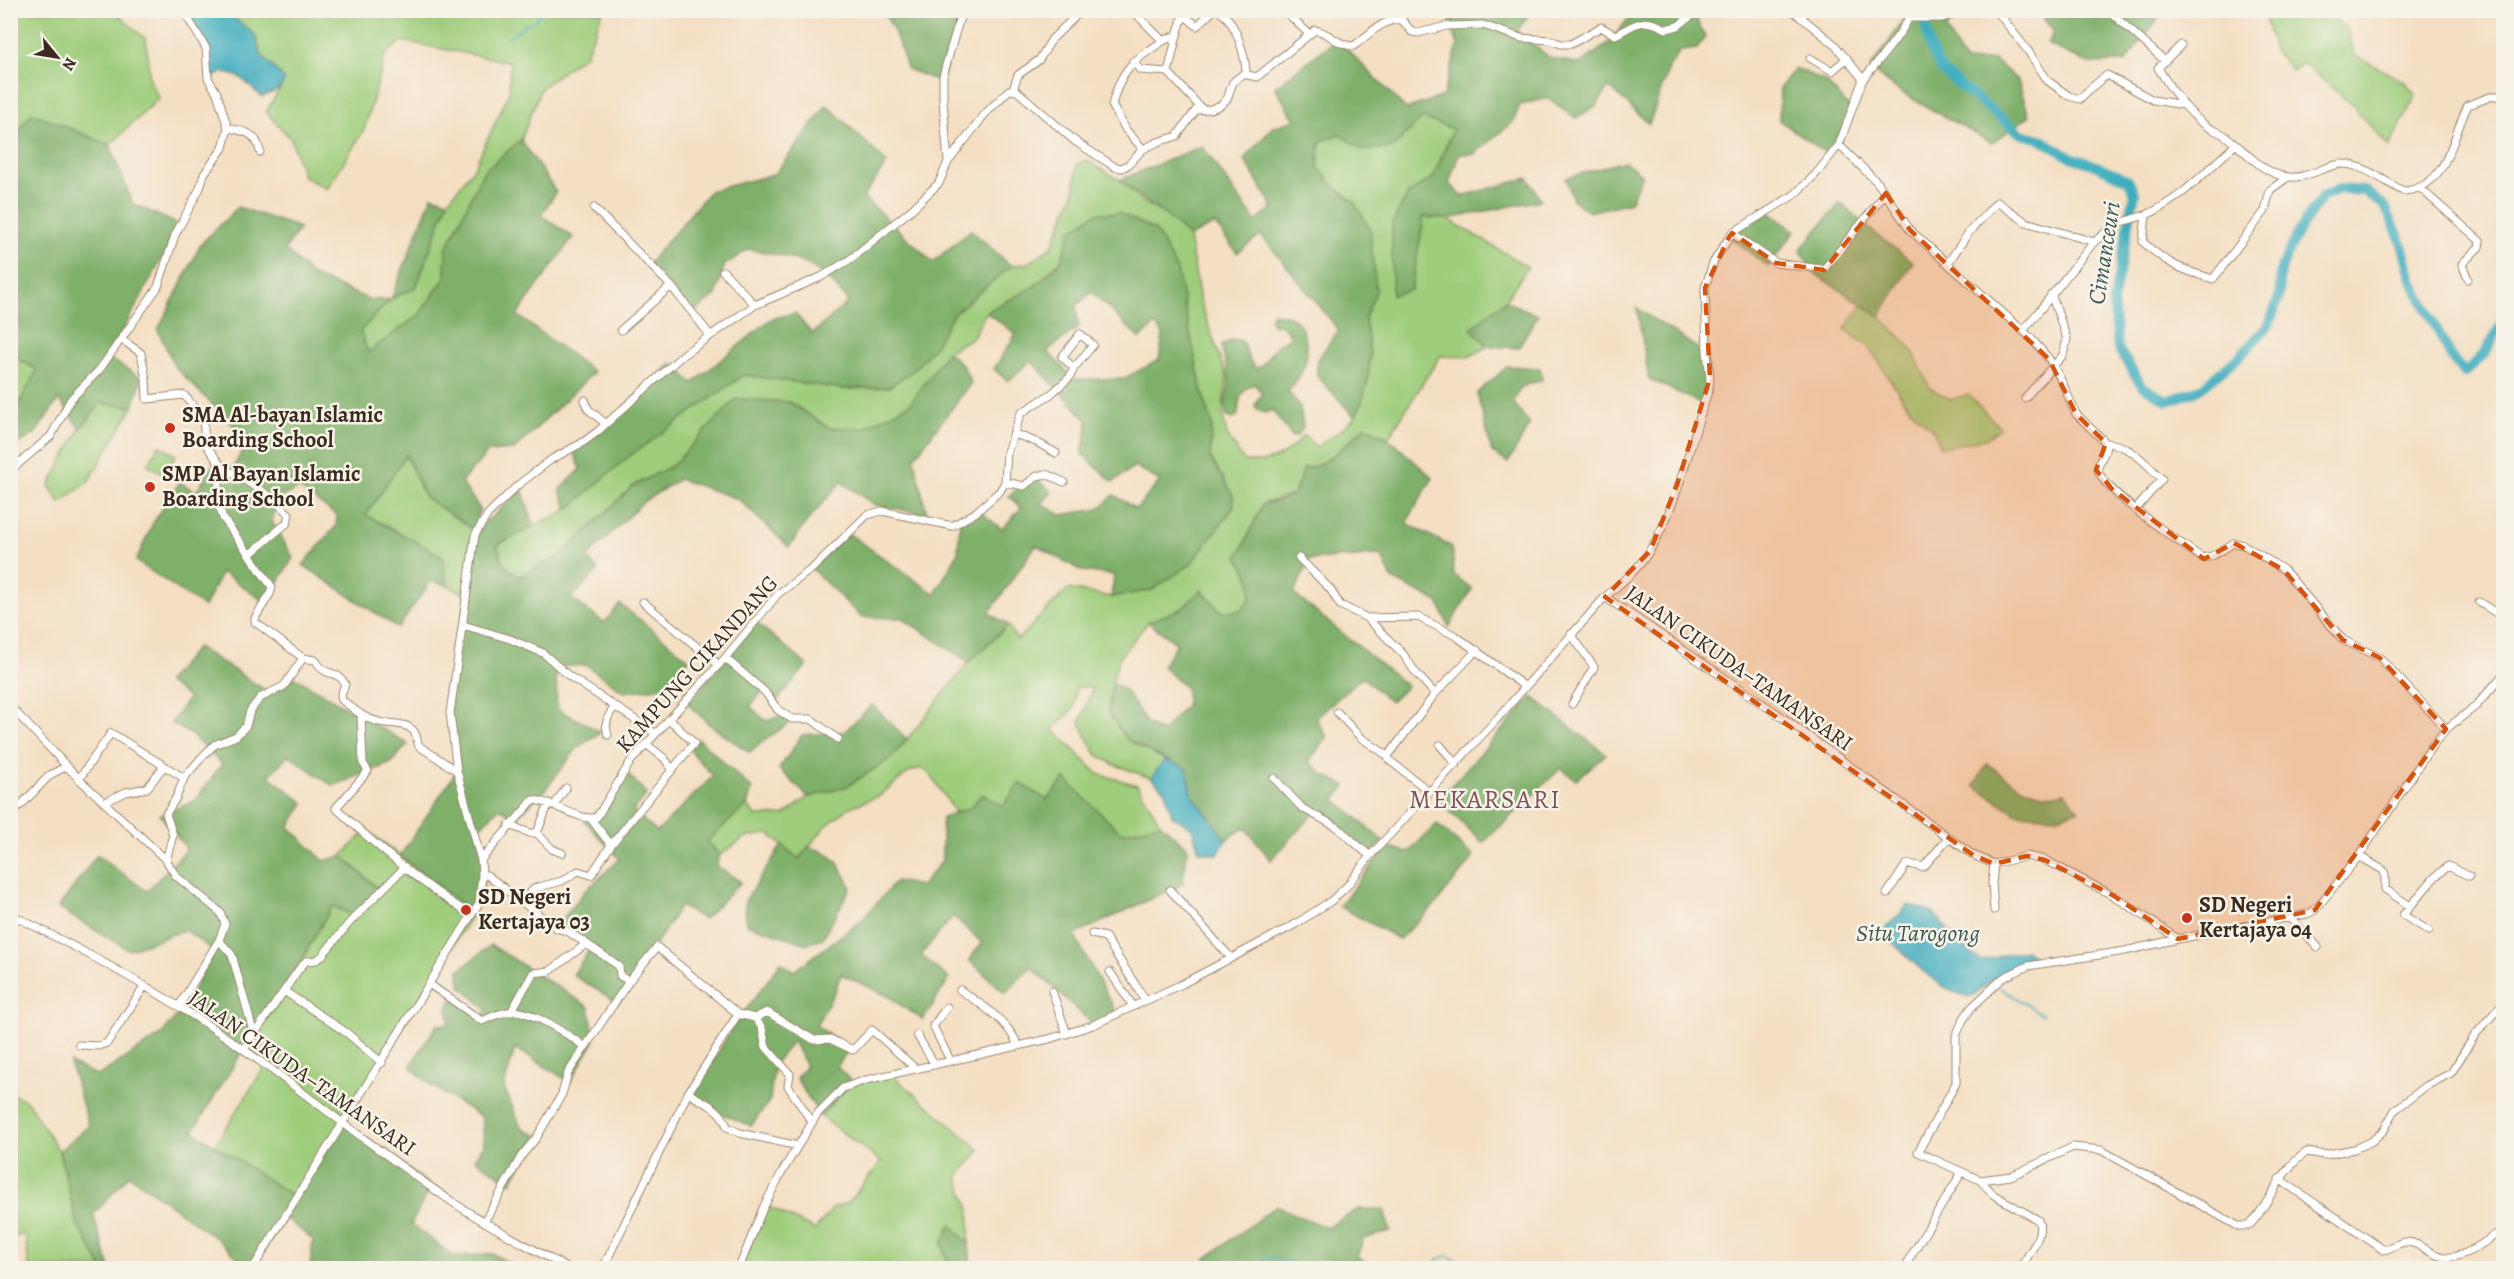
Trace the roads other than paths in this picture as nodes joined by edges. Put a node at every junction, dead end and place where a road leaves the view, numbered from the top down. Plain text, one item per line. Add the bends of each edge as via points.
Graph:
1 (183, 10) edge
2 (962, 10) edge
3 (1082, 10) edge
4 (1215, 10) edge
5 (1284, 10) edge
6 (1700, 10) edge
7 (1792, 10) edge
8 (1808, 10) edge
9 (1968, 10) edge
10 (1996, 10) edge
11 (2108, 10) edge
12 (1135, 11) edge
13 (1183, 12) edge
14 (1911, 14) edge
15 (1801, 18) junction
16 (1309, 34) junction
17 (1177, 35) junction
18 (1163, 41) junction
19 (2181, 45) dead end
20 (1810, 58) dead end
21 (1847, 58) junction
22 (1133, 61) junction
23 (2165, 61) junction
24 (1168, 72) junction
25 (1246, 74) junction
26 (1863, 79) junction
27 (1013, 89) junction
28 (2504, 96) edge
29 (2184, 105) junction
30 (1201, 108) junction
31 (228, 128) junction
32 (1839, 145) junction
33 (2235, 145) junction
34 (1143, 149) junction
35 (260, 152) dead end
36 (948, 162) junction
37 (2288, 177) junction
38 (2420, 188) junction
39 (1886, 193) junction
40 (594, 208) dead end
41 (2145, 215) dead end
42 (1732, 233) junction
43 (2094, 242) junction
44 (1948, 263) junction
45 (723, 271) dead end
46 (2468, 279) dead end
47 (671, 286) junction
48 (2051, 294) junction
49 (756, 305) junction
50 (621, 330) dead end
51 (2023, 332) junction
52 (710, 334) junction
53 (121, 339) junction
54 (2053, 364) junction
55 (1074, 368) junction
56 (2025, 398) dead end
57 (585, 400) dead end
58 (605, 423) junction
59 (1015, 434) junction
60 (2106, 443) junction
61 (1056, 453) dead end
62 (221, 466) junction
63 (10, 471) edge
64 (1005, 482) junction
65 (1064, 482) dead end
66 (2136, 509) junction
67 (250, 554) junction
68 (1299, 558) dead end
69 (1605, 597) junction
70 (643, 602) dead end
71 (2479, 602) dead end
72 (1367, 618) junction
73 (2504, 618) edge
74 (463, 625) junction
75 (1571, 634) junction
76 (1477, 650) junction
77 (303, 658) junction
78 (725, 658) junction
79 (719, 665) junction
80 (2504, 674) edge
81 (1524, 687) junction
82 (1435, 694) junction
83 (1572, 704) dead end
84 (10, 706) edge
85 (615, 706) junction
86 (1337, 712) dead end
87 (361, 715) junction
88 (669, 719) junction
89 (2446, 729) junction
90 (655, 733) junction
91 (608, 735) dead end
92 (838, 739) dead end
93 (646, 744) junction
94 (1440, 745) dead end
95 (1388, 756) junction
96 (1456, 764) junction
97 (67, 766) junction
98 (164, 766) junction
99 (672, 769) junction
100 (457, 771) junction
101 (184, 778) junction
102 (1274, 778) dead end
103 (79, 779) junction
104 (566, 788) dead end
105 (1430, 792) junction
106 (105, 802) junction
107 (552, 804) junction
108 (10, 811) edge
109 (591, 819) junction
110 (509, 825) junction
111 (537, 833) junction
112 (1948, 838) junction
113 (611, 845) junction
114 (562, 854) dead end
115 (2359, 855) junction
116 (1370, 856) junction
117 (166, 860) junction
118 (481, 860) junction
119 (1994, 864) junction
120 (405, 867) junction
121 (482, 875) junction
122 (2469, 876) dead end
123 (1170, 890) dead end
124 (1887, 894) dead end
125 (521, 901) junction
126 (2410, 906) junction
127 (1994, 910) dead end
128 (10, 914) edge
129 (471, 915) junction
130 (2290, 918) junction
131 (2429, 931) dead end
132 (1092, 934) dead end
133 (2178, 939) junction
134 (219, 940) junction
135 (586, 944) junction
136 (2318, 946) dead end
137 (1231, 958) junction
138 (1110, 972) dead end
139 (629, 981) junction
140 (429, 984) junction
141 (144, 987) junction
142 (960, 990) dead end
143 (284, 991) junction
144 (1052, 992) dead end
145 (1145, 1000) junction
146 (2504, 1002) edge
147 (179, 1006) junction
148 (1133, 1006) junction
149 (947, 1007) dead end
150 (511, 1012) junction
151 (738, 1014) junction
152 (755, 1018) junction
153 (1067, 1034) junction
154 (917, 1035) dead end
155 (79, 1045) dead end
156 (1018, 1045) junction
157 (585, 1047) junction
158 (244, 1049) junction
159 (950, 1060) junction
160 (382, 1063) junction
161 (935, 1065) junction
162 (915, 1068) junction
163 (688, 1093) junction
164 (813, 1122) junction
165 (342, 1124) junction
166 (798, 1146) junction
167 (1962, 1172) junction
168 (2279, 1179) junction
169 (1980, 1180) junction
170 (484, 1222) junction
171 (2504, 1229) edge
172 (253, 1269) edge
173 (567, 1269) edge
174 (603, 1269) edge
175 (739, 1269) edge
176 (1914, 1269) edge
177 (2020, 1269) edge

1 - 31 street via 206,48 208,78
2 - 36 street via 942,88
3 - 27 street via 1052,39 1039,60 1018,75
4 - 13 street via 1197,26
4 - 25 street via 1221,12 1236,34 1246,59
5 - 16 street
6 - 16 street via 1678,27 1666,29 1643,21 1614,35 1600,27 1571,44 1521,38 1483,25 1448,26 1418,33 1396,19 1354,45 1340,44 1321,30
7 - 15 street
8 - 15 street
9 - 14 street via 1942,18
10 - 29 street via 2048,81 2070,96 2080,99 2107,75 2153,100
11 - 23 street
12 - 18 street
13 - 17 street
14 - 26 street via 1884,56
15 - 21 street
16 - 25 street via 1257,77
17 - 18 street
17 - 24 street
18 - 22 street
19 - 23 street
20 - 21 street via 1832,71
21 - 26 street
22 - 24 street via 1140,70
22 - 34 street via 1118,83 1112,105
23 - 29 street via 2158,68
24 - 30 street
25 - 30 street via 1233,82 1221,105
26 - 32 street
27 - 34 street via 1076,142 1115,167 1130,164
27 - 36 street via 1003,93
28 - 38 street via 2468,105 2445,164
29 - 33 street
30 - 34 street via 1192,113 1177,136
31 - 35 street via 255,137
31 - 53 street via 223,148 204,174 175,235 158,287
32 - 39 street
32 - 42 street via 1794,195
33 - 37 street via 2265,168
33 - 37 street via 2196,181 2146,215 2143,242 2161,259 2213,279 2265,211 2270,190
36 - 49 street via 939,183 926,197 849,260 821,277
37 - 38 street via 2306,176 2343,164 2365,170 2403,191
38 - 46 street via 2480,241 2480,247 2462,264
39 - 42 street via 1825,268 1776,262
39 - 44 street via 1910,230
40 - 47 street
41 - 43 street via 2116,224
42 - 69 street via 1713,263 1705,288 1710,378 1677,485 1650,551
43 - 44 street via 2026,222 1997,202 1968,232
43 - 48 street
44 - 51 street
45 - 49 street
47 - 50 street
47 - 52 street
48 - 51 street
48 - 54 street via 2067,339 2062,355
49 - 52 street
51 - 54 street
52 - 58 street
53 - 62 street via 141,353 147,399 188,396 203,417 205,443
53 - 63 street via 87,385 71,399 51,436
54 - 56 street
54 - 60 street via 2076,414
55 - 55 street via 1062,357 1080,334 1093,345
55 - 59 street via 1070,377 1021,413
57 - 58 street
58 - 74 street via 582,443 531,474 480,524 475,535
59 - 61 street
59 - 64 street via 1007,452
60 - 66 street via 2107,452 2098,467 2099,473
60 - 66 street via 2128,449 2162,479
62 - 67 street via 217,501 223,518
62 - 67 street via 267,494 289,514 287,523
64 - 65 street via 1024,486 1046,474
64 - 78 street, KAMPUNG CIKANDANG via 975,513 952,526 882,511 867,515 813,568 778,594
66 - 89 street via 2202,558 2234,543 2284,570 2343,640 2380,657
67 - 77 street via 272,590 255,622
68 - 72 street via 1340,605
69 - 75 street, JALAN CIKUDA–TAMANSARI
69 - 112 street, JALAN CIKUDA–TAMANSARI via 1782,717
70 - 79 street
71 - 73 street
72 - 76 street via 1418,617
72 - 82 street
74 - 85 street via 543,653 569,676
74 - 100 street via 450,713
75 - 81 street, JALAN CIKUDA–TAMANSARI
75 - 83 street via 1594,667
76 - 81 street
76 - 82 street
77 - 87 street via 315,660 322,669 343,679 342,700
77 - 101 street via 284,687 260,698 250,711 246,726 236,736 214,745
78 - 79 street, KAMPUNG CIKANDANG
78 - 92 street via 765,692 778,710 792,719 811,719
79 - 88 street, KAMPUNG CIKANDANG
80 - 89 street via 2476,706
81 - 96 street, JALAN CIKUDA–TAMANSARI
82 - 95 street
84 - 97 street
85 - 90 street
85 - 91 street via 607,718
86 - 95 street via 1360,737
87 - 100 street via 412,730 419,746
87 - 120 street via 363,763 368,771 336,808
88 - 90 street, KAMPUNG CIKANDANG
88 - 99 street via 694,743
89 - 115 street
90 - 93 street, KAMPUNG CIKANDANG
93 - 99 street
93 - 109 street, KAMPUNG CIKANDANG via 631,761 608,802
94 - 96 street
95 - 105 street
96 - 105 street, JALAN CIKUDA–TAMANSARI
97 - 103 street
97 - 108 street via 50,775
98 - 101 street
98 - 103 street via 111,733
98 - 106 street via 147,788
99 - 113 street
100 - 118 street
101 - 117 street via 166,814 172,835
102 - 116 street via 1302,808 1337,826
103 - 106 street
104 - 107 street
105 - 116 street, JALAN CIKUDA–TAMANSARI
106 - 117 street
107 - 109 street
107 - 110 street via 533,800
107 - 111 street
109 - 113 street
110 - 111 street
110 - 118 street
111 - 114 street
112 - 119 street, JALAN CIKUDA–TAMANSARI
112 - 124 street via 1922,867 1906,865
113 - 125 street via 591,875 578,871 562,881 535,888
115 - 126 street via 2383,870 2385,889
115 - 130 street via 2315,910
116 - 137 street, JALAN CIKUDA–TAMANSARI via 1331,901
117 - 134 street via 176,876 220,912 225,924
118 - 121 street
119 - 127 street
119 - 133 street via 2027,856 2045,860 2114,896
120 - 129 street
120 - 143 street via 321,957 306,961
121 - 125 street
121 - 129 street via 479,903
122 - 126 street via 2448,866
123 - 137 street
125 - 135 street via 556,928
126 - 131 street via 2403,915
128 - 141 street, JALAN CIKUDA–TAMANSARI
129 - 140 street
130 - 133 street
130 - 136 street
132 - 145 street via 1105,937
133 - 167 street via 2028,966 2003,978 1971,1008 1956,1036 1956,1083 1918,1152
134 - 147 street
134 - 158 street via 232,956 252,1027
135 - 139 street via 619,966 620,976
135 - 150 street via 550,971 533,973
137 - 145 street, JALAN CIKUDA–TAMANSARI
138 - 148 street
139 - 151 street via 657,946
139 - 157 street
140 - 150 street via 482,1021
140 - 160 street
141 - 147 street, JALAN CIKUDA–TAMANSARI
141 - 155 street via 107,1043
142 - 156 street via 994,1013
143 - 158 street
143 - 160 street via 347,1032
144 - 153 street
145 - 148 street, JALAN CIKUDA–TAMANSARI
146 - 168 street via 2475,1035 2451,1073 2395,1110 2384,1130 2372,1141 2325,1155 2307,1152
147 - 158 street, JALAN CIKUDA–TAMANSARI
148 - 153 street, JALAN CIKUDA–TAMANSARI
149 - 159 street via 933,1026
150 - 157 street via 562,1030
151 - 152 street
151 - 163 street
152 - 162 street via 767,1012 814,1040 830,1039 852,1050 872,1030
152 - 164 street via 766,1047 790,1074 788,1086
153 - 156 street, JALAN CIKUDA–TAMANSARI
154 - 161 street
156 - 159 street, JALAN CIKUDA–TAMANSARI
157 - 170 street via 568,1073 562,1094
158 - 165 street, JALAN CIKUDA–TAMANSARI
159 - 161 street, JALAN CIKUDA–TAMANSARI
160 - 165 street
161 - 162 street, JALAN CIKUDA–TAMANSARI
162 - 164 street, JALAN CIKUDA–TAMANSARI via 843,1088
163 - 166 street via 719,1112 727,1127
163 - 174 street
164 - 166 street, JALAN CIKUDA–TAMANSARI
165 - 170 street, JALAN CIKUDA–TAMANSARI
165 - 172 street
166 - 175 street, JALAN CIKUDA–TAMANSARI via 763,1208
167 - 169 street
167 - 176 street via 1908,1261
168 - 169 street via 2249,1226 2238,1226 2101,1150 2073,1147 2011,1176
168 - 171 street via 2384,1250 2403,1242 2417,1243 2437,1256 2451,1257 2472,1250
169 - 177 street via 1994,1195 2038,1220 2041,1226
170 - 173 street, JALAN CIKUDA–TAMANSARI

